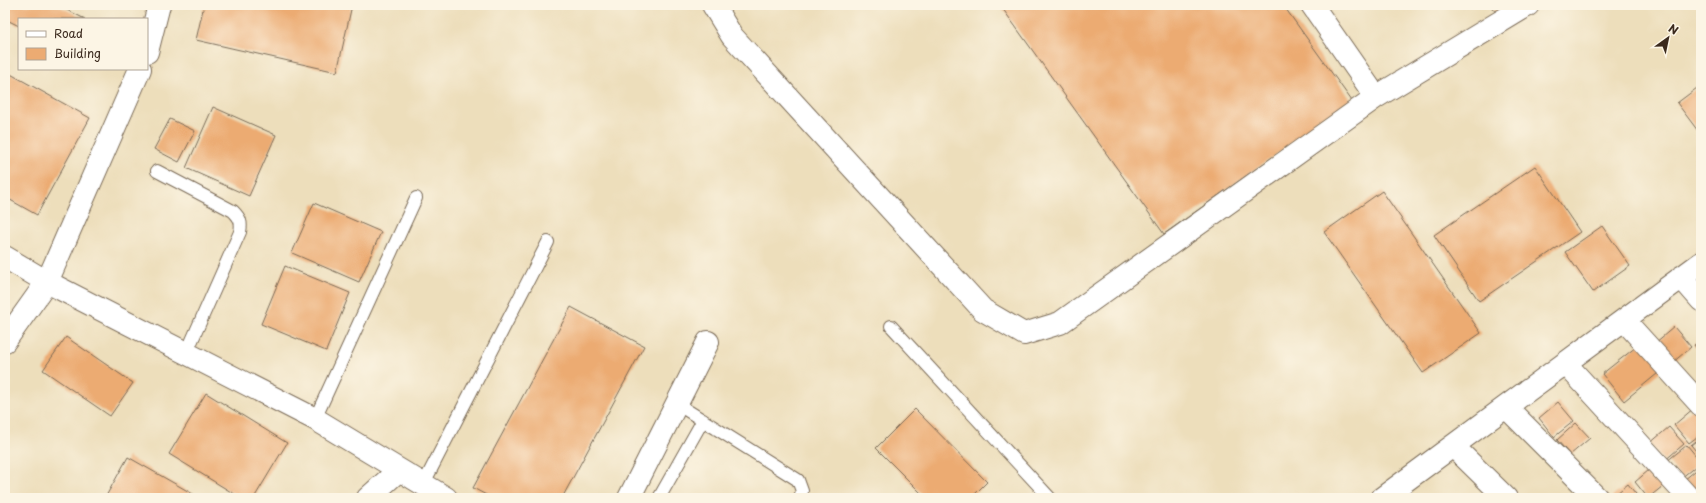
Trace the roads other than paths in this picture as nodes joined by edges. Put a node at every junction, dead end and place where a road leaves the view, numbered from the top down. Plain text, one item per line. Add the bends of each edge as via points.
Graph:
1 (159, 5) edge
2 (713, 5) edge
3 (1312, 5) edge
4 (1528, 5) edge
5 (148, 48) edge
6 (140, 70) edge
7 (1376, 97) junction
8 (157, 171) dead end
9 (416, 198) dead end
10 (548, 242) dead end
11 (5, 257) edge
12 (1701, 263) edge
13 (1681, 277) junction
14 (47, 282) junction
15 (1701, 300) edge
16 (1624, 320) junction
17 (891, 326) dead end
18 (5, 341) edge
19 (708, 342) dead end
20 (186, 354) junction
21 (1565, 363) junction
22 (677, 404) junction
23 (1701, 405) edge
24 (1506, 406) junction
25 (315, 419) junction
26 (703, 420) junction
27 (1453, 446) junction
28 (399, 470) junction
29 (424, 484) junction
30 (1395, 494) edge
31 (368, 498) edge
32 (446, 498) edge
33 (629, 498) edge
34 (660, 498) edge
35 (800, 498) edge
36 (1050, 498) edge
37 (1506, 498) edge
38 (1597, 498) edge
39 (1689, 498) edge

1 - 5 street
2 - 7 street via 732,36 983,310 1024,334 1060,323
3 - 7 street
4 - 7 street
6 - 14 street
8 - 20 lane via 233,211 242,223
9 - 25 lane
10 - 29 lane
11 - 14 street
12 - 13 street
13 - 15 street
13 - 16 street
14 - 18 street
14 - 20 street
16 - 21 street
16 - 23 street
17 - 36 lane
19 - 22 street
20 - 25 street
21 - 24 street
21 - 39 street
22 - 26 lane
22 - 33 street
24 - 27 street
24 - 38 street
25 - 28 street
26 - 34 lane
26 - 35 lane via 798,480 802,491
27 - 30 street
27 - 37 street
28 - 29 street
28 - 31 street
29 - 32 street

